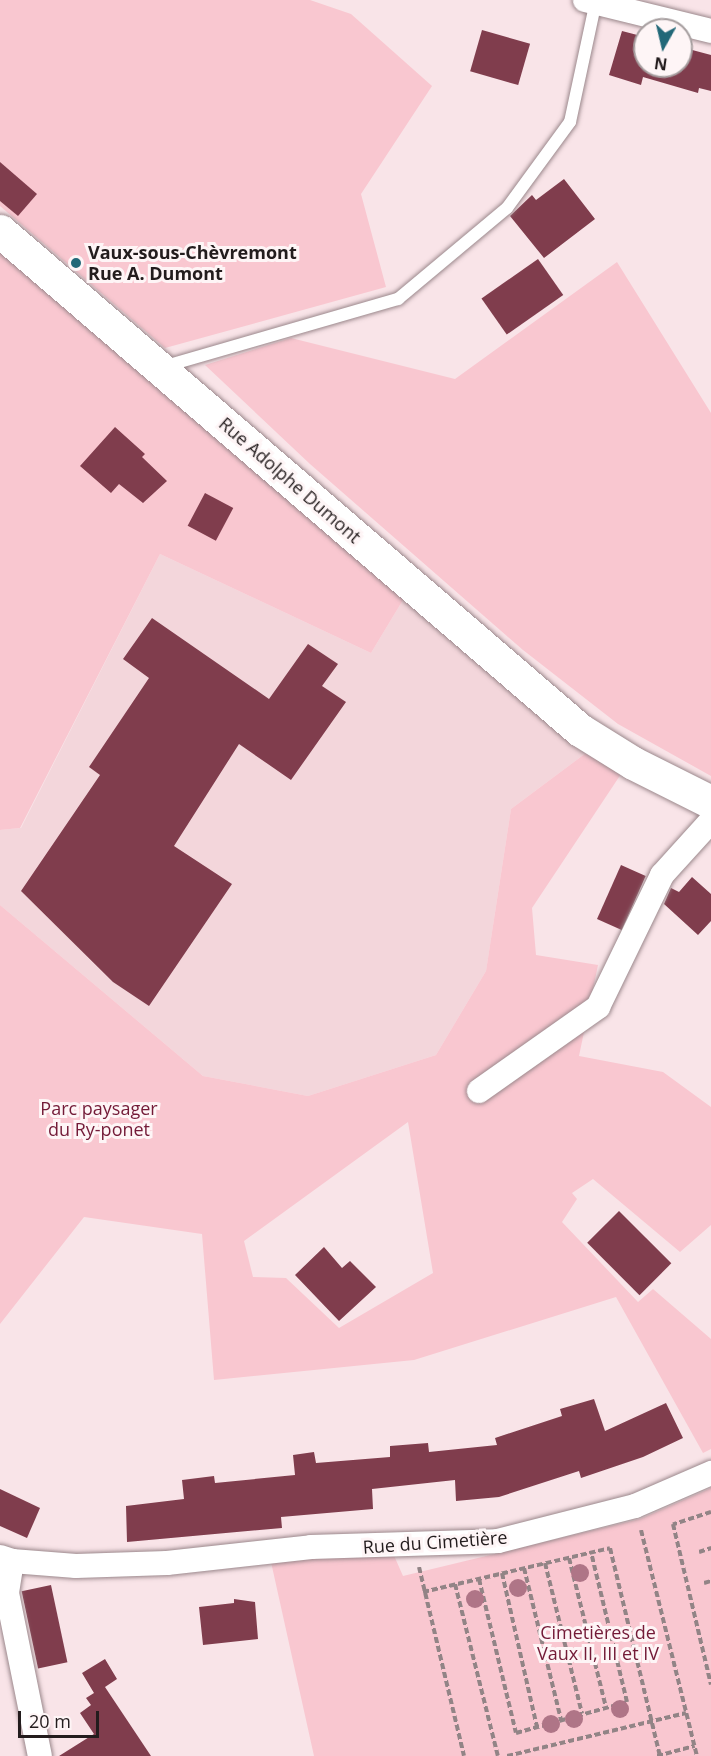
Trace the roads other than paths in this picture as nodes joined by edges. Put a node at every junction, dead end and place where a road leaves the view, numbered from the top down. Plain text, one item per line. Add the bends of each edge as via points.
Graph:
1 (590, 2) edge
2 (711, 31) edge
3 (0, 231) edge
4 (159, 368) junction
5 (711, 802) edge
6 (711, 821) edge
7 (479, 1091) dead end
8 (711, 1473) edge
9 (6, 1559) edge
10 (40, 1756) edge

1 - 2 street
1 - 4 lane via 570,122 498,216 398,299
3 - 4 main road, Rue Adolphe Dumont
4 - 5 main road, Rue Adolphe Dumont via 580,730 633,764
6 - 7 street via 662,875 598,1007
8 - 9 street, Rue du Cimetière via 635,1506 498,1541 311,1547 76,1566
9 - 10 street via 7,1593

